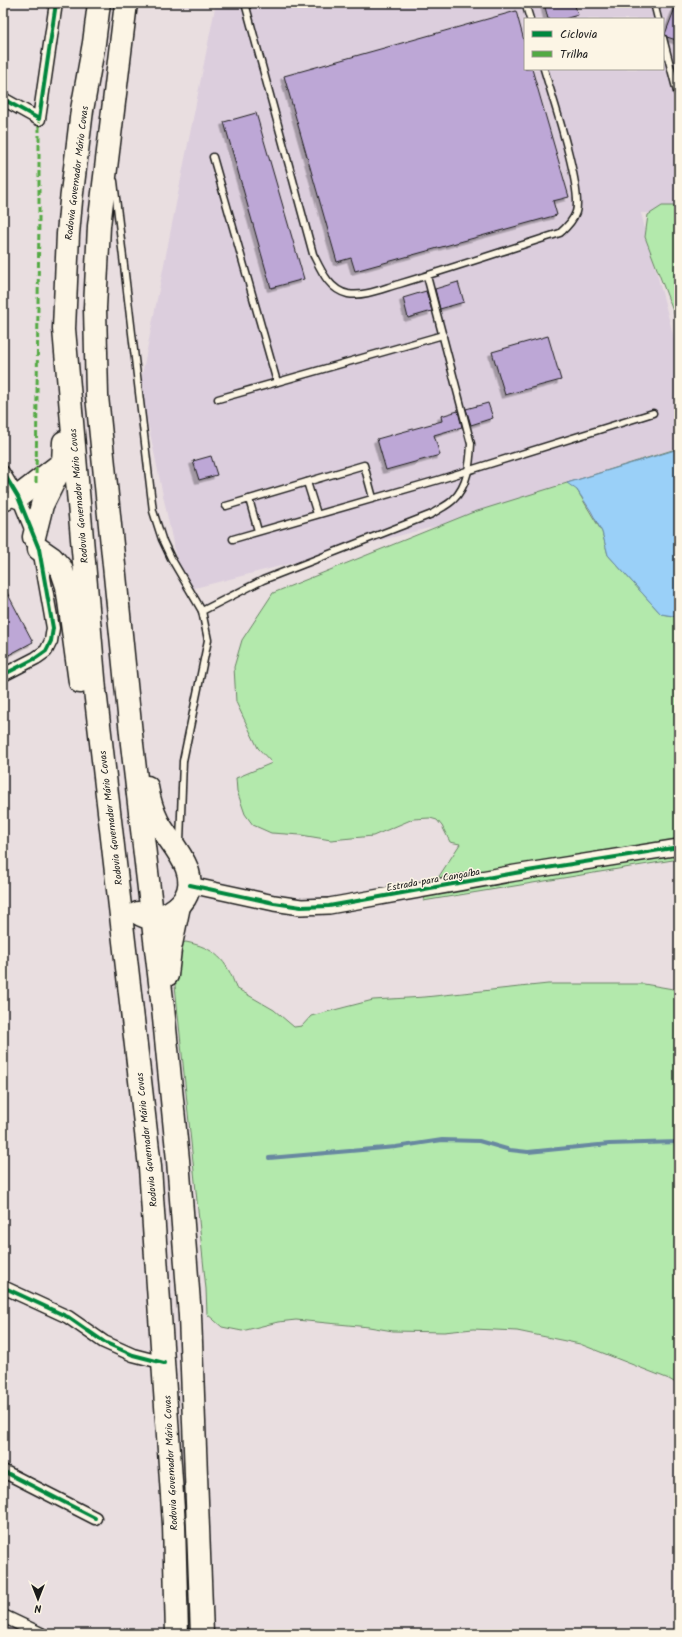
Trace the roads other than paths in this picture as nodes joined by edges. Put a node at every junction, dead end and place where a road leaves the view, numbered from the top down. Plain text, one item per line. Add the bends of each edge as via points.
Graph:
1 (56, 3) edge
2 (99, 3) edge
3 (126, 3) edge
4 (245, 3) edge
5 (525, 3) edge
6 (654, 3) edge
7 (530, 18) edge
8 (658, 18) edge
9 (664, 42) edge
10 (544, 70) edge
11 (677, 92) dead end
12 (3, 99) edge
13 (109, 138) junction
14 (213, 157) dead end
15 (112, 169) dead end
16 (113, 177) dead end
17 (427, 276) junction
18 (443, 335) junction
19 (278, 382) junction
20 (218, 399) dead end
21 (70, 406) junction
22 (654, 413) dead end
23 (63, 463) junction
24 (468, 470) junction
25 (3, 472) edge
26 (307, 482) junction
27 (373, 498) junction
28 (249, 499) junction
29 (11, 501) edge
30 (226, 506) dead end
31 (317, 514) junction
32 (258, 531) junction
33 (111, 537) junction
34 (233, 539) dead end
35 (37, 543) junction
36 (202, 611) junction
37 (3, 676) edge
38 (103, 759) junction
39 (679, 846) edge
40 (113, 850) junction
41 (180, 856) junction
42 (190, 885) junction
43 (179, 906) junction
44 (151, 918) junction
45 (163, 1008) junction
46 (3, 1286) edge
47 (164, 1363) junction
48 (3, 1471) edge
49 (95, 1518) dead end
50 (3, 1616) edge
51 (41, 1634) edge
52 (176, 1634) edge
53 (202, 1634) edge

1 - 12 street via 38,119
2 - 21 highway, Rodovia Governador Mário Covas via 82,110 68,234 64,329
3 - 13 highway
4 - 17 lane via 314,254 325,277 335,288 348,294 366,293
5 - 7 lane
6 - 8 lane
9 - 11 lane
10 - 17 lane via 575,186 577,200 572,221 560,233
13 - 15 lane
13 - 33 highway via 99,226 95,308 97,396
14 - 19 lane
16 - 36 lane via 153,511 171,558
17 - 18 lane
18 - 19 lane
18 - 24 lane via 471,444
19 - 20 lane
21 - 23 highway via 64,435
21 - 38 highway, Rodovia Governador Mário Covas
22 - 24 lane
23 - 29 highway
23 - 35 highway via 42,505
24 - 27 lane
24 - 36 lane via 463,487 453,500 432,514 264,580
25 - 29 street
26 - 27 lane via 364,465
26 - 28 lane
26 - 31 lane
27 - 31 lane
28 - 30 lane
28 - 32 lane
29 - 35 street
31 - 32 lane
32 - 34 lane
33 - 41 highway via 126,566 149,801 158,822
33 - 44 highway
35 - 37 street via 52,628 51,641 46,651
35 - 40 highway via 60,568 67,586 98,824
36 - 41 lane via 208,640 183,761
38 - 40 highway, Rodovia Governador Mário Covas
38 - 44 highway via 116,777 132,908 144,917
39 - 42 street, Estrada para Cangaíba via 328,906 301,907 274,903
40 - 47 highway, Rodovia Governador Mário Covas via 150,1167
41 - 42 highway via 186,866
42 - 43 highway
43 - 44 highway via 169,913
43 - 45 highway via 170,949
44 - 45 highway
45 - 53 highway via 190,1316
46 - 47 street via 68,1317 104,1342 133,1355
47 - 52 highway, Rodovia Governador Mário Covas via 174,1525
48 - 49 street
50 - 51 street

